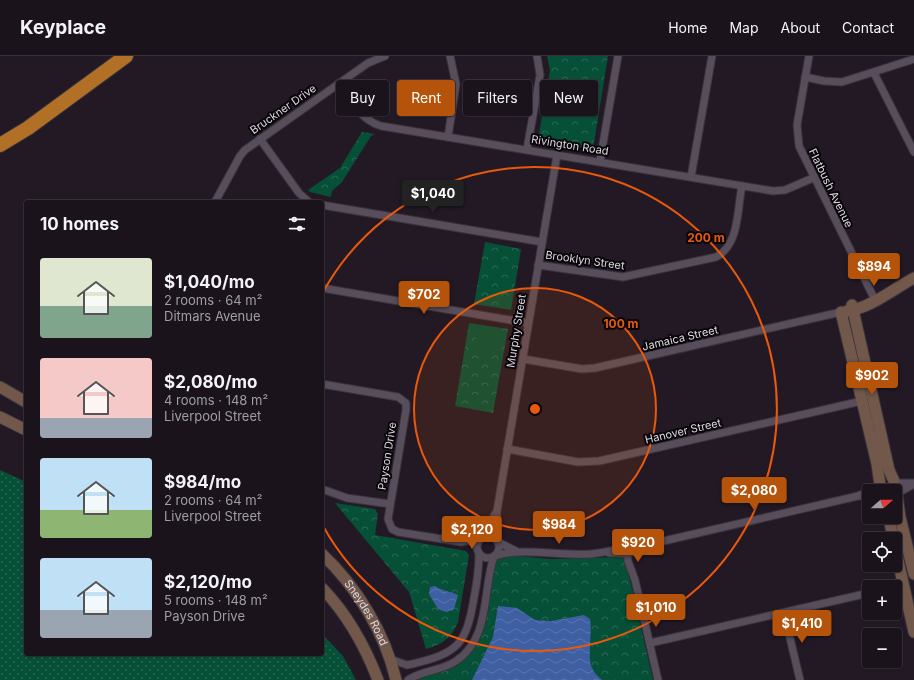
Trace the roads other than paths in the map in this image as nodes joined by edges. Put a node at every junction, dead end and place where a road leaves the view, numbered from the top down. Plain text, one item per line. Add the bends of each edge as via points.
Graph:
1 (126, 56) edge
2 (385, 56) edge
3 (450, 56) edge
4 (537, 56) edge
5 (618, 56) edge
6 (712, 56) edge
7 (809, 56) edge
8 (914, 60) edge
9 (874, 73) junction
10 (805, 77) junction
11 (344, 80) edge
12 (336, 85) edge
13 (364, 116) edge
14 (448, 137) junction
15 (260, 139) junction
16 (0, 145) edge
17 (527, 149) junction
18 (914, 152) edge
19 (557, 155) junction
20 (600, 161) junction
21 (691, 177) junction
22 (813, 178) junction
23 (742, 186) junction
24 (216, 200) edge
25 (306, 200) edge
26 (324, 205) edge
27 (542, 242) junction
28 (538, 264) junction
29 (913, 278) edge
30 (324, 288) edge
31 (874, 297) junction
32 (852, 308) junction
33 (841, 312) junction
34 (528, 323) junction
35 (523, 359) junction
36 (324, 384) edge
37 (0, 387) edge
38 (24, 401) edge
39 (862, 401) junction
40 (0, 417) edge
41 (24, 429) edge
42 (507, 449) junction
43 (879, 484) edge
44 (883, 484) edge
45 (892, 484) edge
46 (894, 484) edge
47 (914, 484) edge
48 (902, 488) edge
49 (324, 490) edge
50 (862, 494) edge
51 (858, 496) junction
52 (862, 496) edge
53 (390, 504) junction
54 (497, 511) junction
55 (902, 524) edge
56 (482, 538) junction
57 (497, 540) junction
58 (461, 542) junction
59 (478, 551) junction
60 (516, 551) junction
61 (628, 552) junction
62 (324, 556) edge
63 (495, 556) junction
64 (914, 574) edge
65 (324, 590) edge
66 (862, 595) edge
67 (902, 595) edge
68 (784, 613) junction
69 (914, 632) edge
70 (650, 643) junction
71 (390, 659) junction
72 (378, 680) edge
73 (396, 680) edge
74 (408, 680) edge
75 (658, 680) edge
76 (800, 680) edge

1 - 16 highway via 28,128
2 - 11 street, Bruckner Drive via 368,63
3 - 14 street via 456,84
4 - 17 street via 540,75
5 - 20 street
6 - 21 street
7 - 10 street, Flatbush Avenue
8 - 9 street
9 - 10 street via 837,83
9 - 18 street
10 - 22 street, Flatbush Avenue via 796,132 801,153
12 - 15 street, Bruckner Drive
13 - 14 street, Rivington Road via 374,124
14 - 17 street, Rivington Road
15 - 24 street, Bruckner Drive via 240,156
15 - 25 street
17 - 19 street, Rivington Road
19 - 20 street, Rivington Road
19 - 27 street, Murphy Street
20 - 21 street, Rivington Road
21 - 23 street, Rivington Road
22 - 23 street, Rivington Road via 790,189 779,191
22 - 31 street, Flatbush Avenue
23 - 28 street, Brooklyn Street via 732,242 716,257 623,277
26 - 27 street
27 - 28 street, Murphy Street
28 - 34 street, Murphy Street
29 - 31 street
30 - 34 street
31 - 32 street
32 - 33 street
32 - 46 street
33 - 35 street, Jamaica Street via 595,368 582,369
33 - 39 street
34 - 35 street, Murphy Street
35 - 42 street, Murphy Street
36 - 53 street, Payson Drive via 398,397 406,403
37 - 38 street
39 - 42 street, Hanover Street via 599,461 578,462
39 - 43 street via 877,464
40 - 41 street
42 - 54 street, Murphy Street
44 - 45 street via 888,479
47 - 48 street
49 - 53 street via 347,498
50 - 51 street
51 - 52 street
51 - 61 street via 654,543 640,544
53 - 58 street, Payson Drive via 388,522 394,530
54 - 56 street, Murphy Street
54 - 57 street, Murphy Street
55 - 64 street
56 - 57 street via 491,536
56 - 58 street, Payson Drive
56 - 59 street via 477,544
57 - 60 street
57 - 63 street via 500,548
58 - 59 street, Payson Drive
59 - 63 street via 486,558
59 - 71 street via 479,566 470,621 460,642 442,655 412,664 407,665
60 - 61 street via 564,554 615,549
60 - 63 street
61 - 70 street
62 - 71 street, Sneydes Road via 349,583 365,607
63 - 74 street via 489,572 481,626 473,644 455,662
65 - 72 street, Sneydes Road via 350,623 366,651
66 - 68 street
67 - 69 street
68 - 70 street
68 - 76 street
70 - 75 street
71 - 73 street, Sneydes Road

